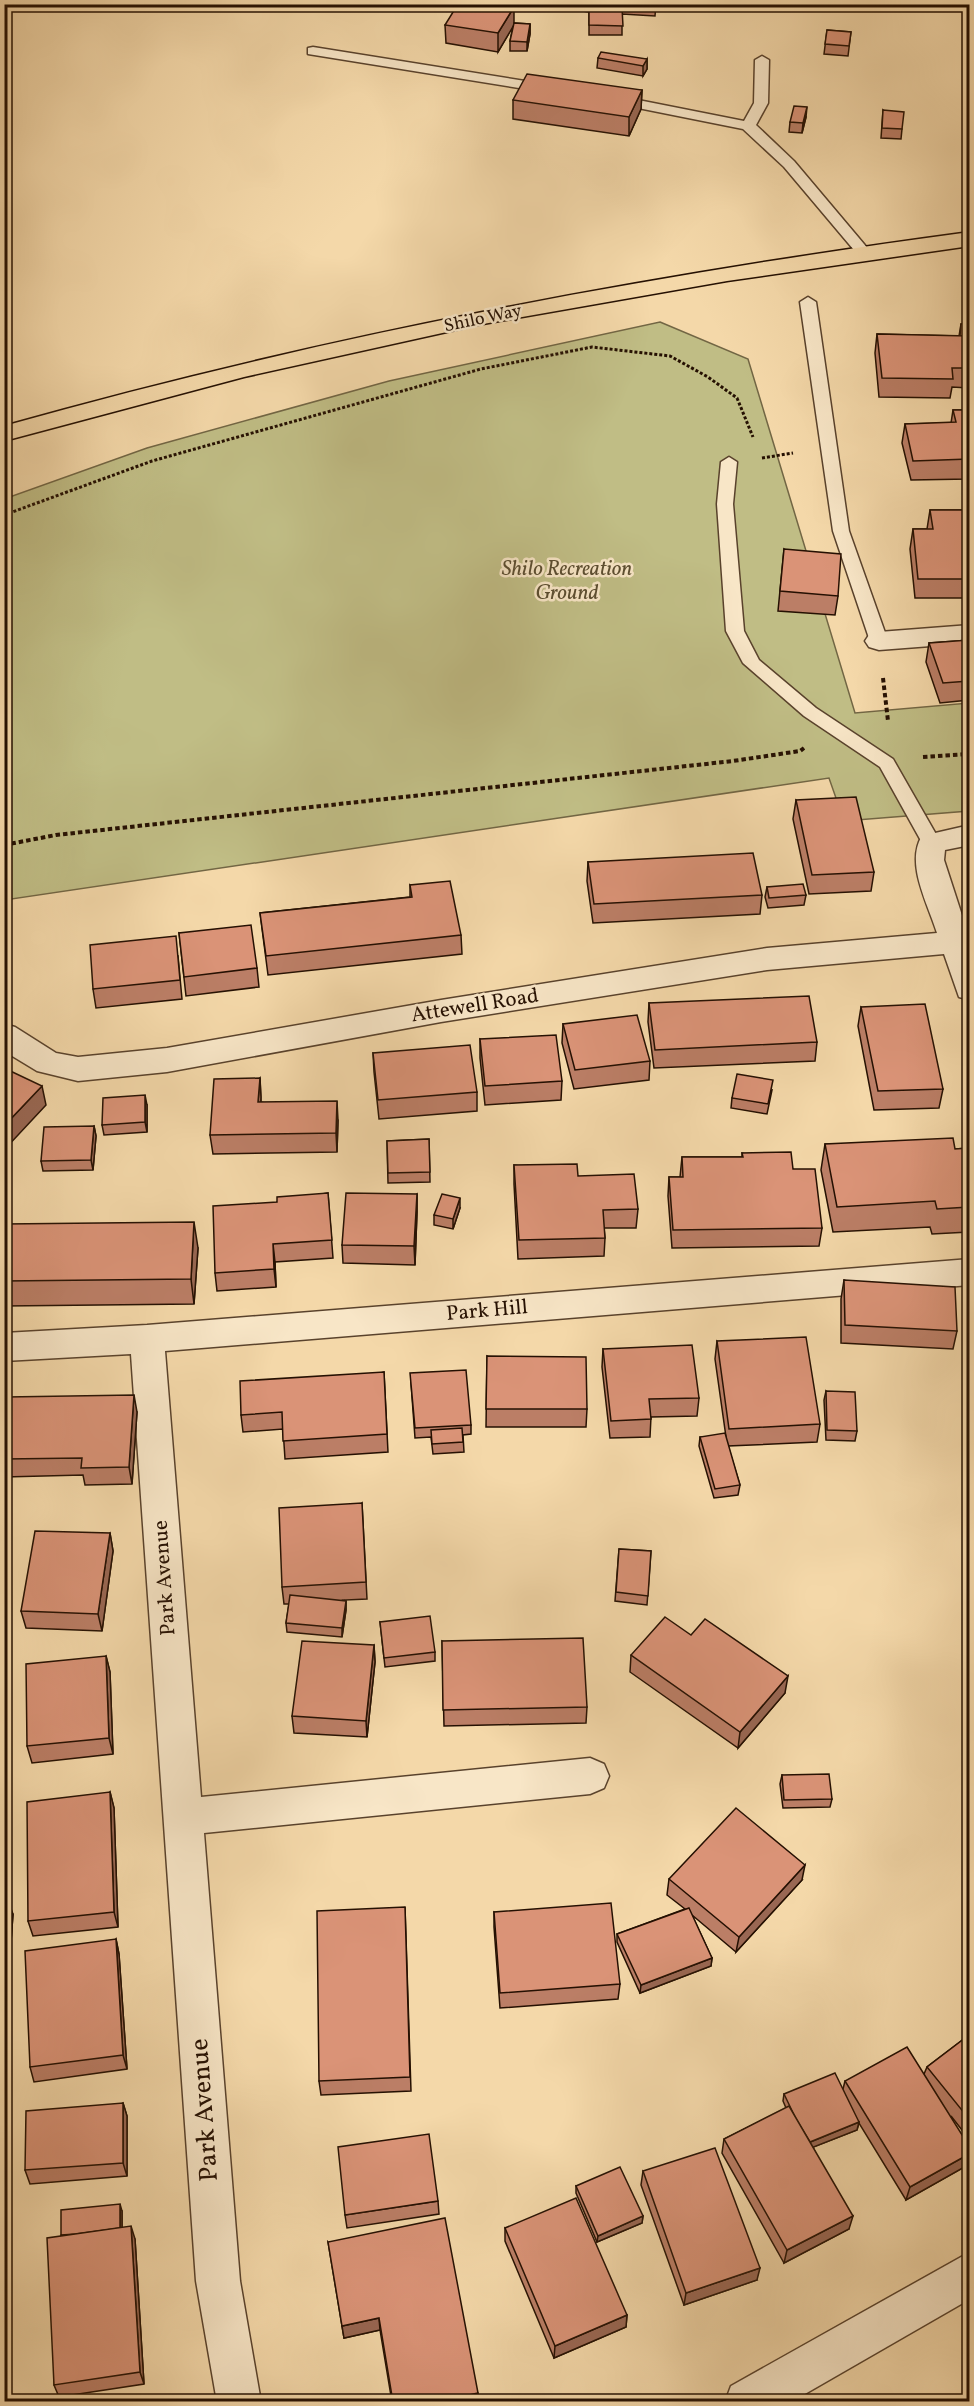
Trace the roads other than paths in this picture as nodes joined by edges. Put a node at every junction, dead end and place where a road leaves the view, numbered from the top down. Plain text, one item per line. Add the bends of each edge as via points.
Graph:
1 (314, 51) dead end
2 (762, 60) dead end
3 (564, 91) edge
4 (599, 97) edge
5 (748, 126) junction
6 (969, 239) edge
7 (864, 253) junction
8 (808, 302) dead end
9 (4, 434) edge
10 (729, 462) road end
11 (969, 634) edge
12 (879, 641) joint
13 (969, 835) edge
14 (932, 843) junction
15 (955, 942) junction
16 (969, 989) edge
17 (4, 1035) edge
18 (969, 1272) edge
19 (147, 1339) junction
20 (4, 1347) edge
21 (590, 1776) dead end
22 (184, 1817) junction
23 (969, 2274) edge
24 (239, 2402) edge
25 (747, 2402) edge

1 - 3 lane
2 - 5 lane via 761,103
4 - 5 lane
5 - 7 lane via 789,164
6 - 7 main road, Shilo Way
7 - 9 main road, Shilo Way via 610,293 499,315 240,372
8 - 12 lane via 841,531
10 - 14 lane via 725,504 735,631 752,663 828,725 891,762
11 - 12 street
13 - 14 street
14 - 15 street via 929,860
15 - 16 street
15 - 17 street, Attewell Road via 768,959 145,1062 78,1069 48,1063
18 - 19 street, Park Hill
19 - 20 street, Park Hill
19 - 22 street, Park Avenue
21 - 22 street
22 - 24 street, Park Avenue via 218,2281
23 - 25 street

